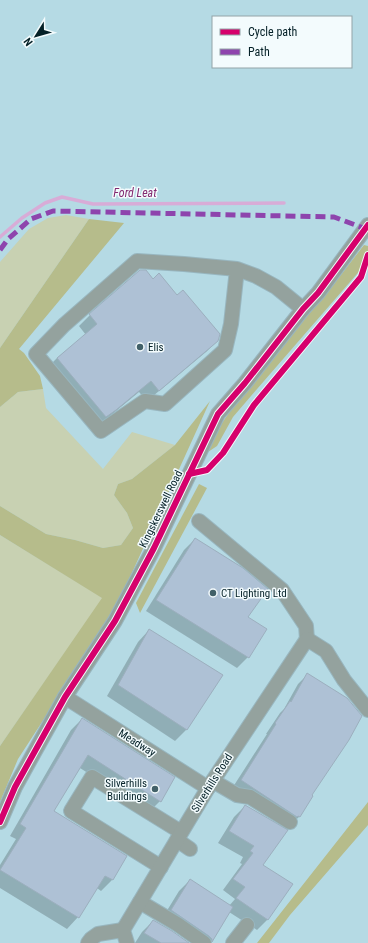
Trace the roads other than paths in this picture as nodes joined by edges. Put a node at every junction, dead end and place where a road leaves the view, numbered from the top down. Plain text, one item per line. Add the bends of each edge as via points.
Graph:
1 (367, 228) edge
2 (237, 269) junction
3 (303, 309) junction
4 (199, 521) dead end
5 (307, 639) junction
6 (65, 698) junction
7 (368, 710) edge
8 (210, 784) junction
9 (0, 822) edge
10 (290, 822) dead end
11 (179, 836) junction
12 (190, 848) dead end
13 (161, 866) junction
14 (140, 902) junction
15 (247, 925) dead end
16 (125, 936) edge
17 (88, 943) edge
18 (204, 943) edge
19 (234, 943) edge

1 - 3 street, Kingskerswell Road
2 - 2 street via 137,261 64,325 36,354 101,432 145,401 165,404 225,350 231,324
2 - 3 street via 276,287
3 - 6 street, Kingskerswell Road via 218,414 154,548 115,621
4 - 5 street via 282,590 306,626
5 - 7 street via 326,651 344,680
5 - 8 street, Silverhills Road
6 - 8 street, Meadway
6 - 9 street, Kingskerswell Road via 16,787
8 - 10 street, Meadway via 237,795 250,797
8 - 11 street, Silverhills Road
11 - 12 street
11 - 13 street, Silverhills Road
11 - 13 street via 92,777 70,810
13 - 14 street, Silverhills Road
14 - 16 street, Silverhills Road
14 - 18 street
15 - 19 street
16 - 17 street, Silverhills Road via 98,934

